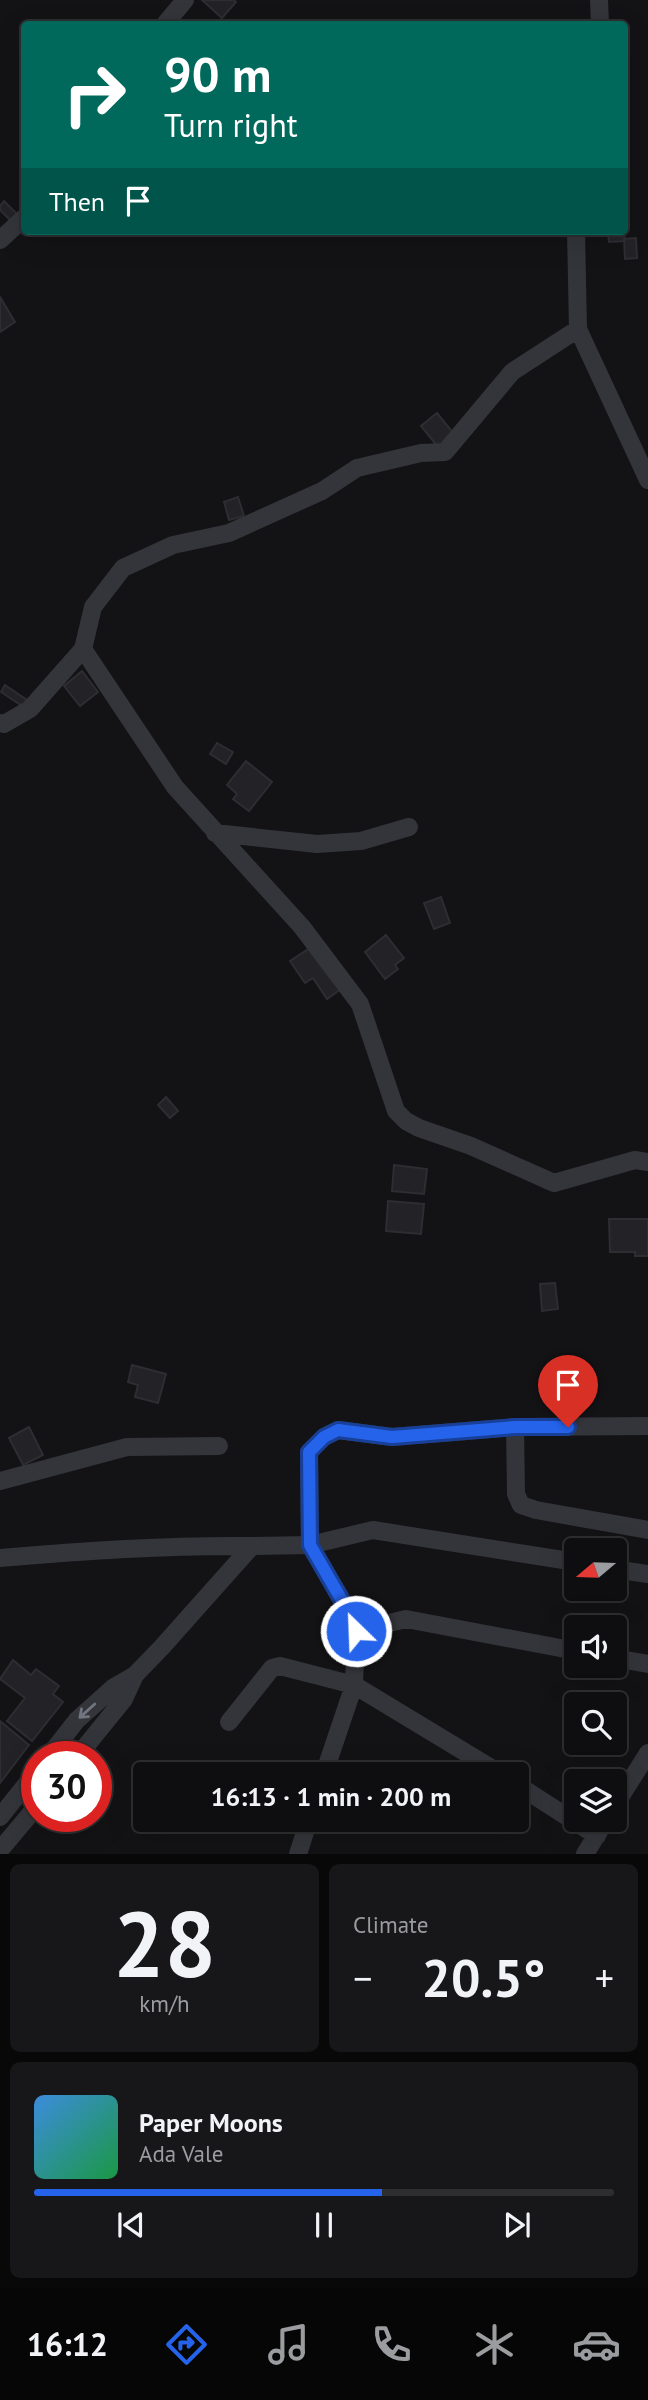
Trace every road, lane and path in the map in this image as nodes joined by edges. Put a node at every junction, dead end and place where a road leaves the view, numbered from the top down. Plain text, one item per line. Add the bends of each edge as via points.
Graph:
1 (185, 0) edge
2 (599, 0) edge
3 (168, 21) edge
4 (600, 21) edge
5 (21, 221) edge
6 (576, 235) edge
7 (0, 240) edge
8 (578, 329) junction
9 (648, 480) edge
10 (83, 649) junction
11 (0, 723) edge
12 (409, 827) dead end
13 (215, 833) junction
14 (648, 1162) edge
15 (648, 1426) edge
16 (515, 1427) junction
17 (219, 1446) dead end
18 (0, 1481) edge
19 (648, 1530) edge
20 (310, 1545) junction
21 (252, 1546) junction
22 (0, 1558) edge
23 (564, 1560) edge
24 (627, 1571) edge
25 (648, 1574) edge
26 (356, 1631) junction
27 (564, 1649) edge
28 (627, 1660) edge
29 (648, 1664) edge
30 (135, 1675) junction
31 (354, 1685) junction
32 (229, 1722) dead end
33 (61, 1741) edge
34 (90, 1741) edge
35 (648, 1753) edge
36 (328, 1762) edge
37 (481, 1762) edge
38 (627, 1786) edge
39 (21, 1790) edge
40 (529, 1792) edge
41 (0, 1817) edge
42 (21, 1825) edge
43 (305, 1832) edge
44 (599, 1832) edge
45 (597, 1836) junction
46 (0, 1850) edge
47 (298, 1854) edge
48 (585, 1854) edge

1 - 3 street
2 - 4 street
5 - 7 street
6 - 8 street
8 - 9 street
8 - 10 street via 512,372 446,452 357,468 322,491 229,533 173,545 123,568 93,607
10 - 11 street via 30,709
10 - 13 street via 175,787
12 - 13 street via 361,841 317,844
13 - 14 street via 302,927 360,1004 396,1111 406,1121 554,1183 635,1160
15 - 16 street
16 - 19 street via 516,1494 521,1504
16 - 20 street via 392,1437 338,1430 324,1437 309,1452
17 - 18 street via 127,1447
20 - 21 street
20 - 23 street via 373,1530
20 - 26 street
21 - 22 street via 115,1548
21 - 30 street
24 - 25 street
26 - 27 street via 406,1619
26 - 31 street
28 - 29 street
30 -> 33 street via 114,1687
30 - 34 street via 124,1699
31 - 32 street via 280,1666 272,1668
31 - 36 street
31 - 37 street
35 - 38 street
39 - 41 street
40 - 45 street
42 - 46 street
43 - 47 street
44 - 45 street
45 - 48 street

